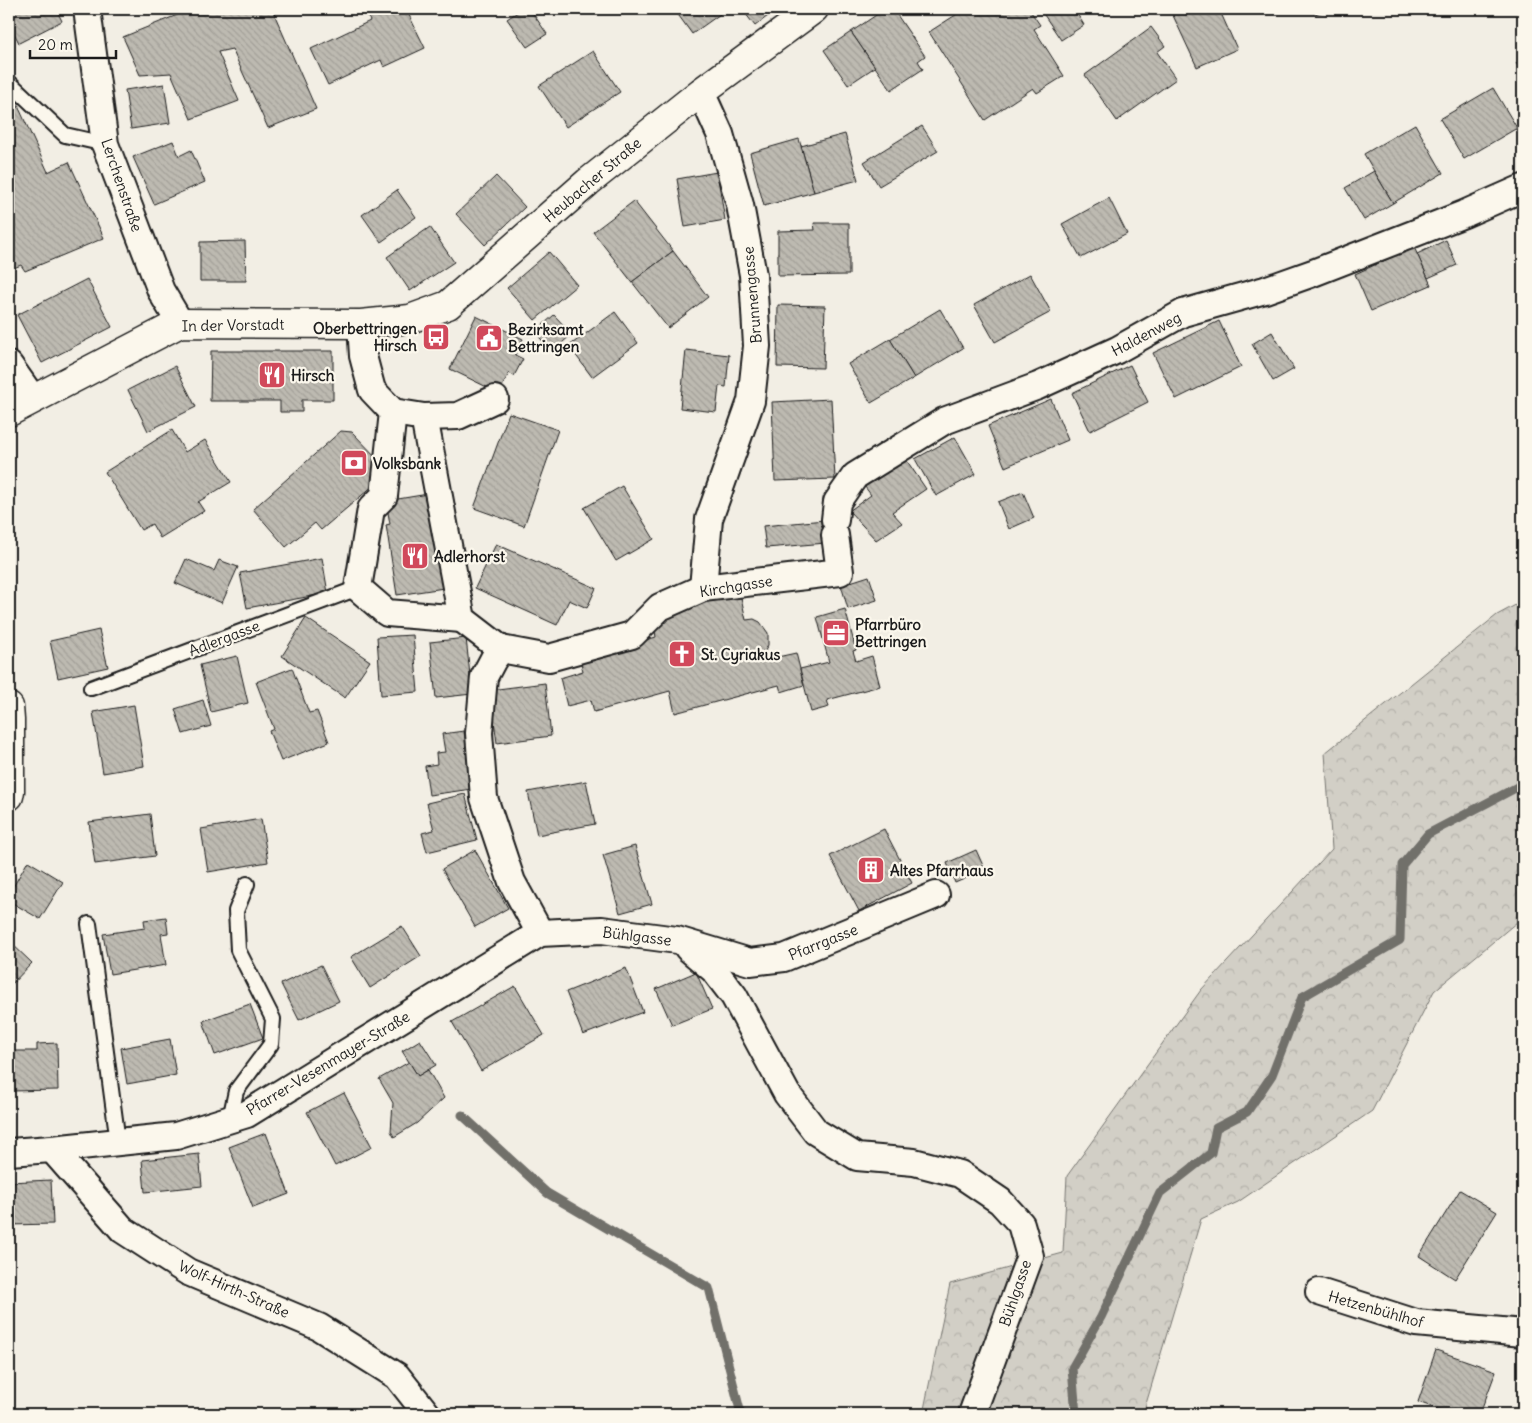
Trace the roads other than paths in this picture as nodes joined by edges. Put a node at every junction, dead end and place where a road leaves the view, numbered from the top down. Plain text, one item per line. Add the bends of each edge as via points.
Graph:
1 (87, 9) edge
2 (814, 9) edge
3 (9, 82) edge
4 (701, 92) junction
5 (105, 144) junction
6 (1523, 188) edge
7 (180, 323) junction
8 (361, 324) junction
9 (9, 365) edge
10 (495, 399) dead end
11 (17, 402) edge
12 (393, 412) junction
13 (424, 417) junction
14 (840, 572) joint
15 (358, 588) junction
16 (703, 588) junction
17 (462, 619) junction
18 (501, 649) junction
19 (91, 688) dead end
20 (9, 707) edge
21 (9, 796) edge
22 (247, 884) dead end
23 (936, 896) dead end
24 (89, 924) dead end
25 (540, 933) junction
26 (677, 940) junction
27 (230, 1119) junction
28 (118, 1142) junction
29 (52, 1149) junction
30 (9, 1152) edge
31 (1319, 1292) dead end
32 (1523, 1333) edge
33 (427, 1414) edge
34 (972, 1414) edge

1 - 5 street, Lerchenstraße
2 - 4 street, Heubacher Straße
3 - 5 lane via 65,135
4 - 8 street, Heubacher Straße via 588,182 448,305 410,319
4 - 16 street, Brunnengasse via 720,134 740,205 753,275 757,346 751,401 709,519
5 - 7 street, Lerchenstraße via 160,291
6 - 14 street, Haldenweg via 1313,273 1183,313 1117,350 1038,386 944,421 855,476 837,502 835,528
7 - 8 street, In der Vorstadt
7 - 11 street, In der Vorstadt
8 - 12 street via 363,356 372,390
9 - 11 street, In der Vorstadt
10 - 13 street via 458,416
12 - 13 street
12 - 15 street via 384,496 371,509
13 - 17 street
14 - 16 street, Kirchgasse
15 - 17 street via 387,613
15 - 19 lane, Adlergasse
16 - 18 street, Kirchgasse via 660,607 632,635 549,658
17 - 18 street
18 - 25 street via 484,677 479,733 484,798 512,882
20 - 21 street
22 - 27 lane via 236,911 238,950 273,1019 271,1044 236,1091
23 - 26 street, Pfarrgasse via 784,958 750,962
24 - 28 lane
25 - 26 street, Bühlgasse via 602,930
25 - 27 street, Pfarrer-Vesenmayer-Straße via 247,1114
26 - 34 street, Bühlgasse via 714,970 734,996 787,1094 816,1132 857,1158 914,1162 960,1174 1000,1201 1020,1224 1030,1256
27 - 28 street, Pfarrer-Vesenmayer-Straße via 176,1136
28 - 29 street, Pfarrer-Vesenmayer-Straße
29 - 30 street, Pfarrer-Vesenmayer-Straße
29 - 33 street, Wolf-Hirth-Straße via 123,1230 188,1272 319,1327 397,1376
31 - 32 street, Hetzenbühlhof via 1416,1323

